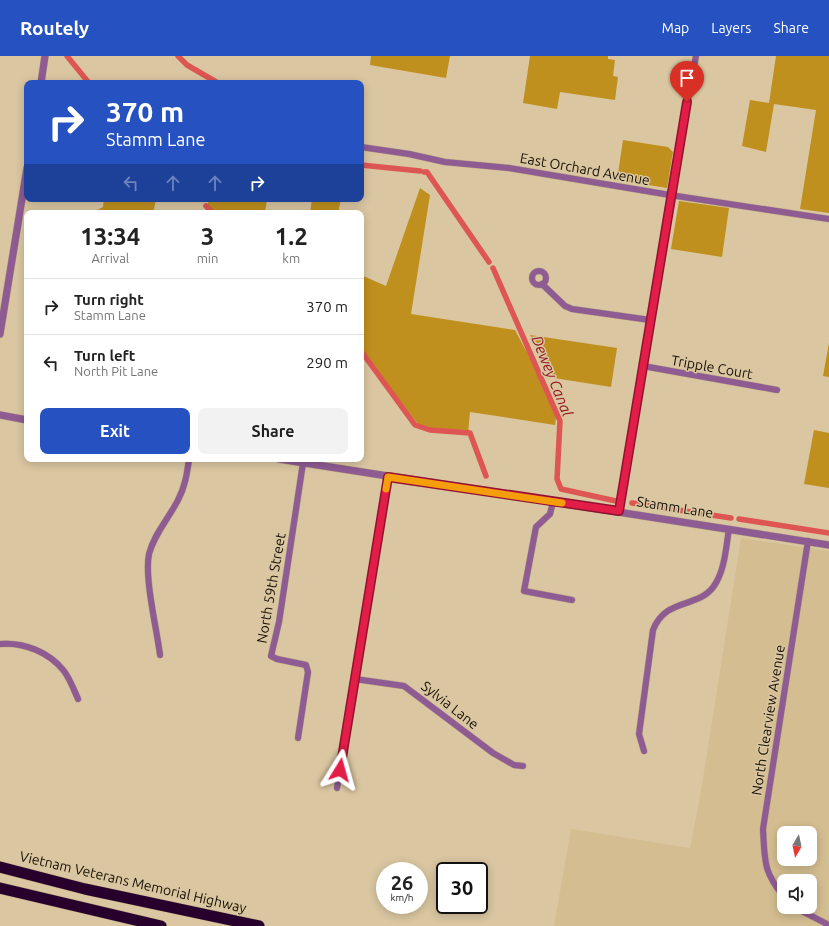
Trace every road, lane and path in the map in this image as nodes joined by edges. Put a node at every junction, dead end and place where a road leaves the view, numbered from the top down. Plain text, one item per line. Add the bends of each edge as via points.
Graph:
1 (45, 56) edge
2 (696, 56) edge
3 (41, 80) edge
4 (364, 148) edge
5 (24, 186) edge
6 (670, 195) junction
7 (829, 219) edge
8 (542, 284) dead end
9 (650, 320) junction
10 (0, 334) edge
11 (643, 366) junction
12 (776, 390) dead end
13 (0, 415) edge
14 (24, 419) edge
15 (189, 462) edge
16 (297, 462) edge
17 (303, 463) junction
18 (388, 477) junction
19 (553, 502) junction
20 (619, 511) junction
21 (729, 529) junction
22 (808, 541) junction
23 (829, 544) edge
24 (572, 600) dead end
25 (0, 644) edge
26 (160, 655) dead end
27 (355, 679) junction
28 (78, 699) dead end
29 (298, 738) dead end
30 (644, 751) dead end
31 (523, 766) dead end
32 (337, 788) dead end
33 (0, 867) edge
34 (0, 888) edge
35 (777, 889) edge
36 (807, 914) edge
37 (161, 926) edge
38 (259, 926) edge
39 (829, 926) edge

1 - 3 street
2 - 6 street
4 - 6 street, East Orchard Avenue via 445,162 509,168
5 - 10 street
6 - 7 street, East Orchard Avenue
6 - 9 street
8 - 9 street via 565,306 572,309
9 - 11 street
11 - 12 street, Tripple Court
11 - 20 street
13 - 14 street
15 - 26 street via 185,486 149,555 150,585
16 - 17 street, Stamm Lane
17 - 18 street, Stamm Lane
17 - 29 street, North 59th Street via 279,622 271,656 306,665 308,672
18 - 19 street, Stamm Lane
18 - 27 street
19 - 20 street, Stamm Lane
19 - 24 street via 550,514 536,527 524,591
20 - 21 street, Stamm Lane
21 - 22 street, Stamm Lane
21 - 30 street via 721,572 714,586 708,593 669,610 653,630 639,734
22 - 23 street, Stamm Lane
22 - 35 street, North Clearview Avenue via 763,829 766,869
25 - 28 street via 8,643 31,648 49,656 64,672
27 - 31 street, Sylvia Lane via 404,686 494,753 514,765
27 - 32 street
33 - 38 highway, Vietnam Veterans Memorial Highway via 85,889
34 - 37 highway
36 - 39 street

